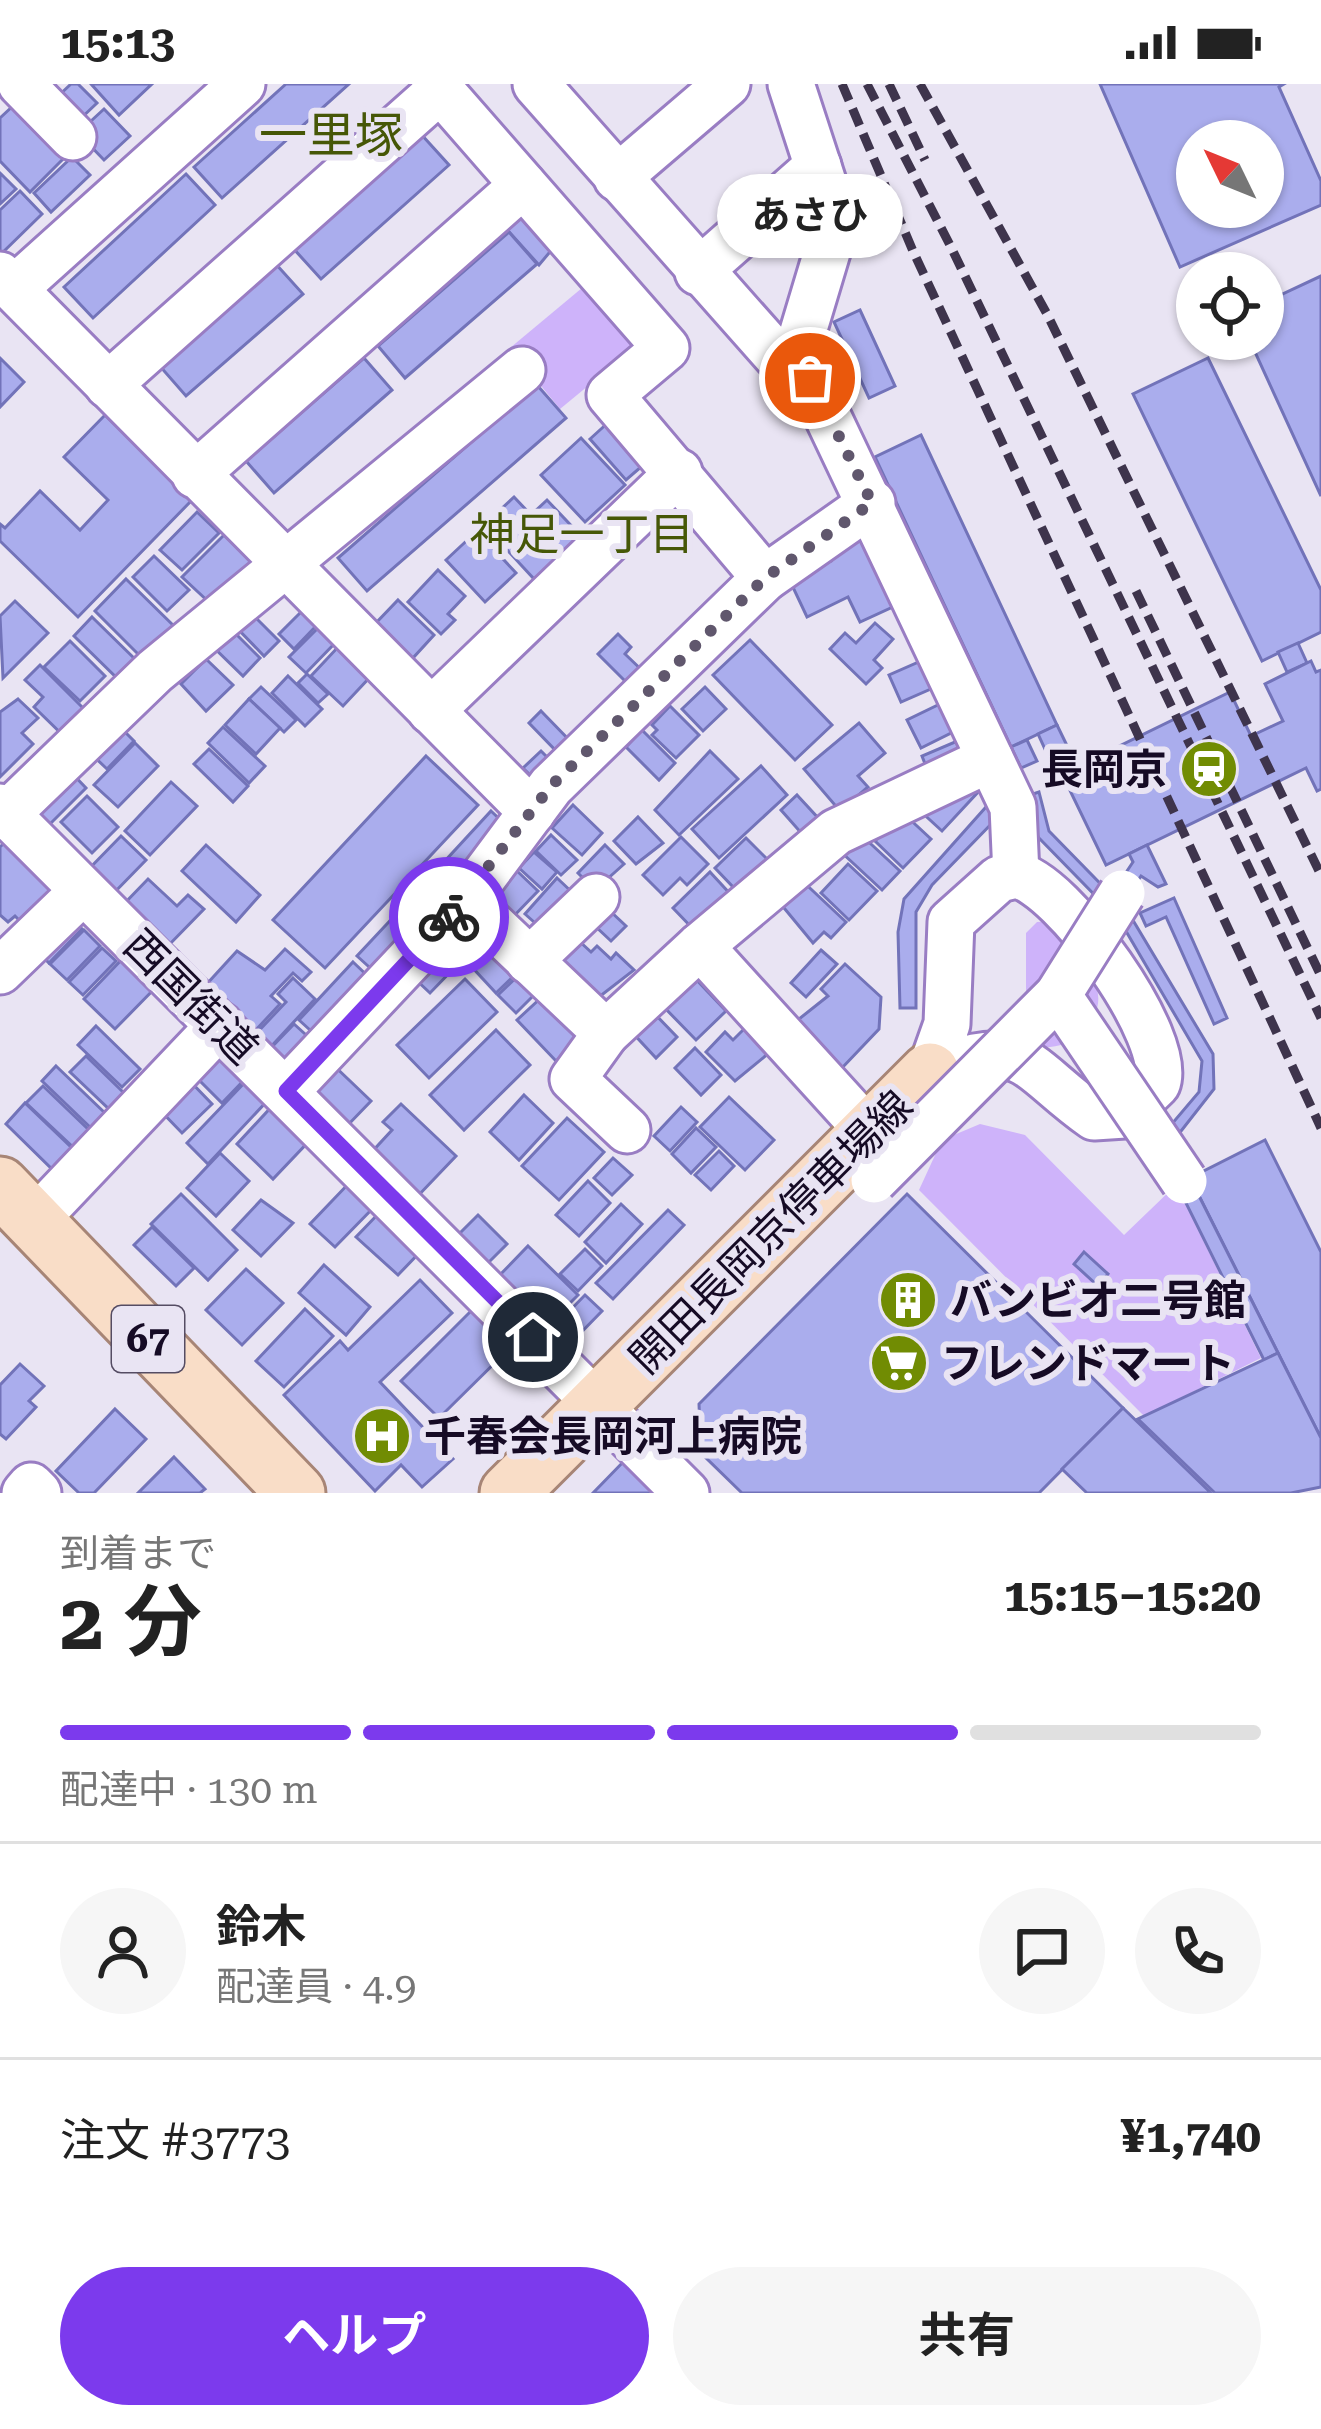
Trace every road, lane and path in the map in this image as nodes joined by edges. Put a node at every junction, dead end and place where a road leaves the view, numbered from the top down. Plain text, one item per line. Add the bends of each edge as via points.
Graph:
1 (21, 84) edge
2 (242, 84) edge
3 (727, 84) edge
4 (790, 84) edge
5 (538, 85) edge
6 (437, 87) edge
7 (74, 137) dead end
8 (818, 166) junction
9 (617, 178) junction
10 (523, 185) junction
11 (698, 272) junction
12 (10, 299) edge
13 (797, 352) junction
14 (522, 370) dead end
15 (108, 385) junction
16 (679, 472) junction
17 (195, 475) junction
18 (872, 503) junction
19 (283, 564) junction
20 (765, 578) junction
21 (431, 711) junction
22 (990, 759) junction
23 (3, 810) edge
24 (532, 812) junction
25 (1016, 874) junction
26 (83, 891) junction
27 (1121, 893) dead end
28 (596, 897) dead end
29 (466, 899) junction
30 (700, 946) junction
31 (529, 961) junction
32 (0, 971) edge
33 (946, 981) junction
34 (1058, 995) junction
35 (220, 1025) junction
36 (606, 1033) junction
37 (1038, 1067) junction
38 (930, 1072) junction
39 (286, 1091) junction
40 (627, 1130) dead end
41 (873, 1158) junction
42 (1184, 1181) dead end
43 (17, 1203) edge
44 (599, 1403) junction
45 (25, 1493) edge
46 (38, 1493) edge
47 (296, 1493) edge
48 (509, 1493) edge
49 (686, 1493) edge

1 - 7 street
2 - 12 street
3 - 9 street
4 - 8 street
5 - 9 street
6 - 10 street
6 - 15 street
8 - 11 street
8 - 13 street via 836,222
9 - 11 street
10 - 16 street via 666,349 610,395
10 - 17 street
11 - 13 street via 777,356
12 - 15 street
13 - 18 street
14 - 19 street via 441,414
15 - 17 street
16 - 20 street
16 - 21 street
17 - 19 street
18 - 20 street
18 - 22 street
19 - 21 street
19 - 23 street
20 - 24 street
21 - 24 street
22 - 25 street via 1013,806
22 - 30 street via 836,832
23 - 26 street, 西国街道
24 - 29 street
25 - 33 street via 999,879 951,922
25 - 37 street via 1102,949 1161,1066 1142,1103 1102,1120
26 - 32 street
26 - 35 street, 西国街道
27 - 34 street, bridge
28 - 31 street
29 - 31 street
29 - 39 street
30 - 36 street
30 - 41 street
31 - 36 street
33 - 37 street
33 - 38 street via 944,1040
34 - 41 street, bridge
34 - 42 street, bridge
35 - 39 street, 西国街道
35 - 43 street
36 - 40 street via 573,1079
37 - 38 street via 996,1052
38 - 41 main road, 開田長岡京停車場線
39 - 44 street, 西国街道
41 - 44 main road, 開田長岡京停車場線
43 - 47 main road, 67
44 - 48 main road, 開田長岡京停車場線
44 - 49 street, 西国街道
45 - 46 street via 31,1486

